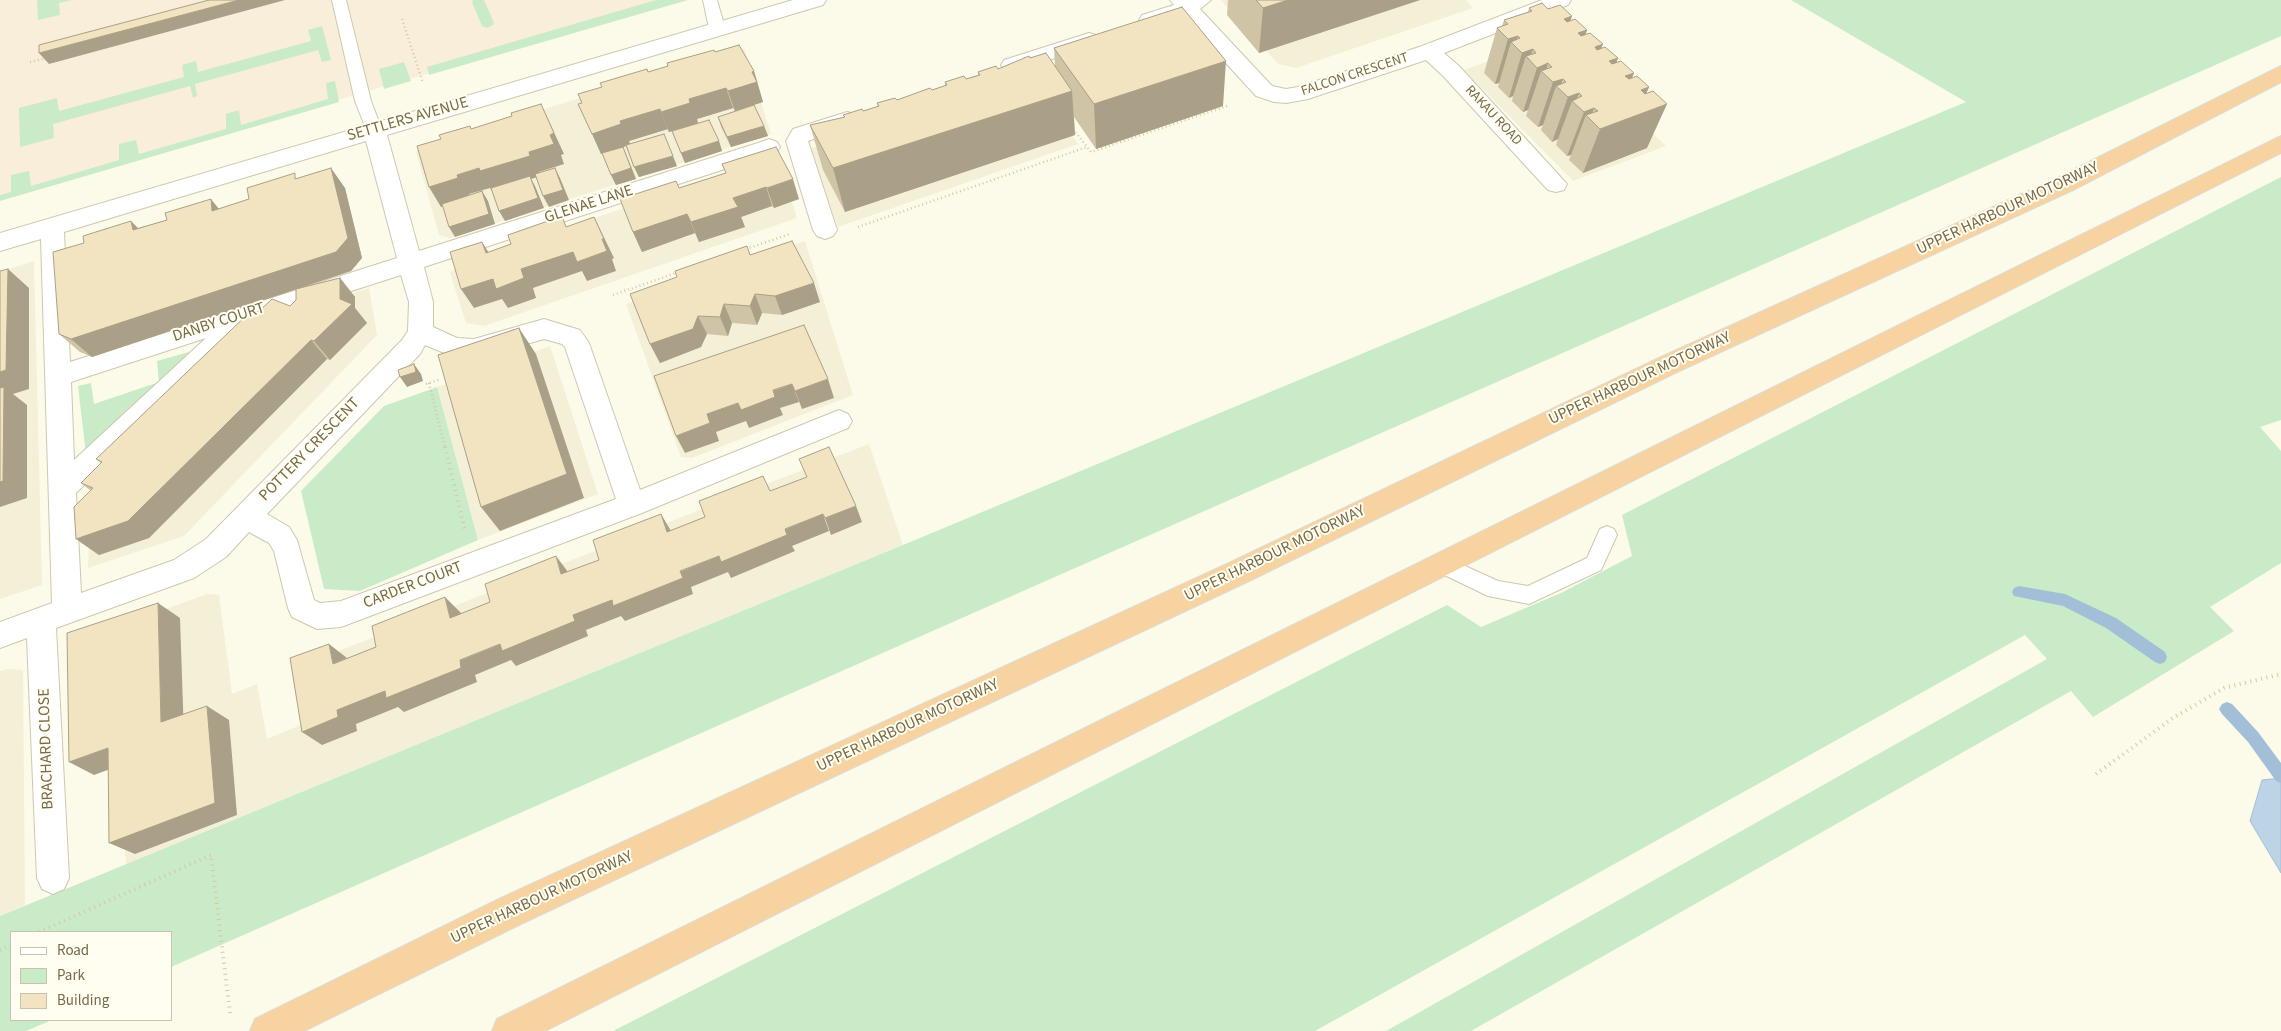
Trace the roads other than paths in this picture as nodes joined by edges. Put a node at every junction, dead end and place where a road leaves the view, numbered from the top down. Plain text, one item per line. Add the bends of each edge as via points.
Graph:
1 (339, 0) edge
2 (710, 0) edge
3 (816, 0) edge
4 (1561, 0) edge
5 (1189, 3) edge
6 (1134, 25) edge
7 (717, 28) junction
8 (1107, 34) edge
9 (1429, 51) junction
10 (997, 70) edge
11 (2281, 73) edge
12 (866, 112) edge
13 (374, 130) junction
14 (2281, 144) edge
15 (769, 147) edge
16 (1556, 184) dead end
17 (52, 225) junction
18 (825, 230) dead end
19 (0, 242) edge
20 (410, 263) junction
21 (248, 314) junction
22 (420, 332) junction
23 (58, 376) junction
24 (839, 422) dead end
25 (62, 489) junction
26 (632, 505) junction
27 (246, 516) junction
28 (1607, 535) dead end
29 (1441, 564) junction
30 (54, 616) junction
31 (0, 635) edge
32 (52, 878) dead end
33 (267, 1031) edge
34 (509, 1031) edge

1 - 13 lane via 363,100
2 - 7 lane
3 - 7 street, SETTLERS AVENUE
4 - 9 street, FALCON CRESCENT
5 - 6 street
5 - 9 street, FALCON CRESCENT via 1264,91 1274,95 1300,94
7 - 13 street, SETTLERS AVENUE
8 - 10 street
9 - 16 street, RAKAU ROAD
11 - 33 highway, UPPER HARBOUR MOTORWAY via 2065,184 1668,365 1230,576 510,912
12 - 18 street via 801,134 797,142
13 - 17 street, SETTLERS AVENUE
13 - 20 street
14 - 29 highway
15 - 20 street, GLENAE LANE
17 - 19 street, SETTLERS AVENUE
17 - 23 street
20 - 21 street, DANBY COURT
20 - 22 street via 421,302
21 - 23 street, DANBY COURT
21 - 25 street
22 - 26 street via 454,347 474,349 544,329 571,338 576,343
22 - 27 street, POTTERY CRESCENT via 411,347
23 - 25 street
24 - 26 street, CARDER COURT
25 - 30 street
26 - 27 street, CARDER COURT via 341,614 317,616 302,608 287,549 278,535
27 - 30 street, POTTERY CRESCENT via 216,548 184,569
28 - 29 lane via 1594,564 1529,594 1495,590
29 - 34 highway
30 - 31 street, POTTERY CRESCENT
30 - 32 street, BRACHARD CLOSE

